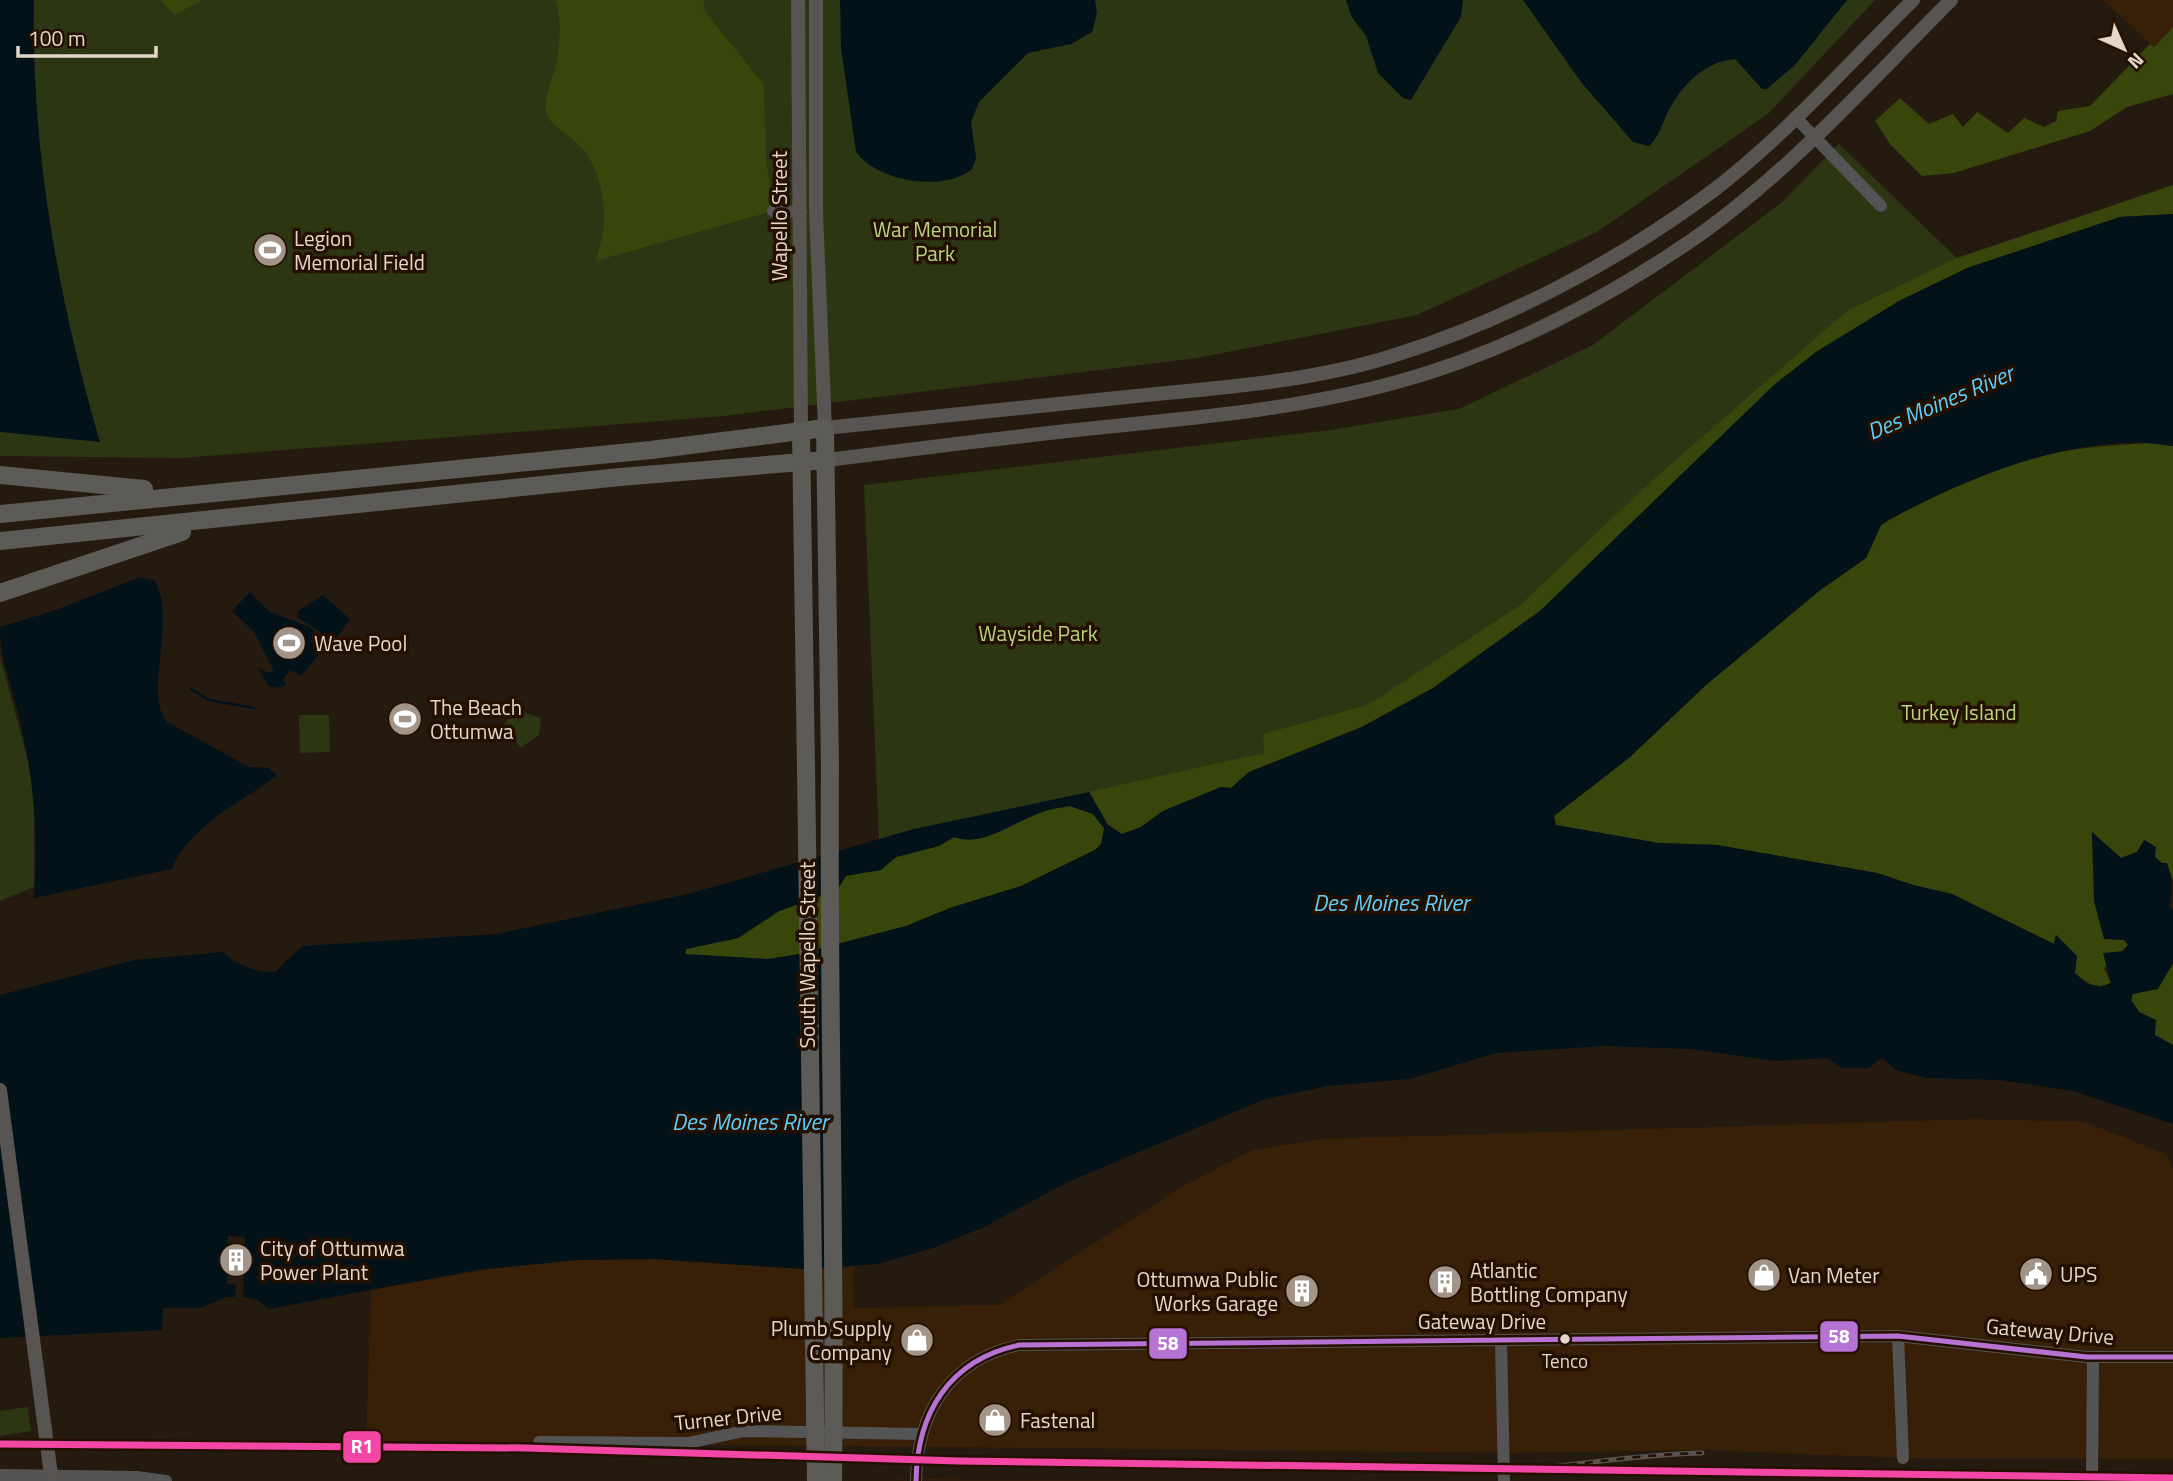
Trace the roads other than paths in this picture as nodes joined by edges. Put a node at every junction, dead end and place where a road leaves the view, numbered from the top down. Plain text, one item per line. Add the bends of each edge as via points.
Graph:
1 (798, 0) edge
2 (816, 0) edge
3 (1913, 0) edge
4 (1951, 0) edge
5 (1795, 117) junction
6 (1814, 136) junction
7 (1881, 206) dead end
8 (773, 212) dead end
9 (801, 212) junction
10 (825, 428) junction
11 (801, 432) junction
12 (827, 460) junction
13 (800, 462) junction
14 (0, 475) edge
15 (239, 489) junction
16 (0, 514) edge
17 (235, 517) junction
18 (0, 541) edge
19 (0, 593) edge
20 (0, 1090) edge
21 (1898, 1336) junction
22 (1502, 1340) junction
23 (2093, 1357) junction
24 (2173, 1357) edge
25 (920, 1434) junction
26 (539, 1442) dead end
27 (1903, 1458) dead end
28 (0, 1475) edge
29 (51, 1478) edge
30 (166, 1481) edge
31 (823, 1481) edge
32 (916, 1481) edge
33 (1504, 1481) edge
34 (2092, 1481) edge

1 - 9 main road, Wapello Street
2 - 10 main road, Wapello Street via 816,212
3 - 5 main road
4 - 6 main road
5 - 6 street
5 - 10 main road via 1757,155 1658,230 1519,306 1390,357 1282,380
6 - 7 street
6 - 12 main road via 1756,191 1644,271 1559,318 1473,356 1398,382 1302,404 1205,418
8 - 9 street
9 - 11 main road, Wapello Street
10 - 11 highway
10 - 12 highway, South Wapello Street
11 - 13 highway, South Wapello Street
11 - 15 highway
12 - 13 highway
12 - 31 highway, South Wapello Street, bridge via 835,1229
13 - 17 highway
13 - 31 highway, South Wapello Street, bridge
14 - 15 highway via 127,489
15 - 16 highway
17 - 18 highway
17 - 19 highway
20 - 29 main road
21 - 22 street, Gateway Drive
21 - 23 street, Gateway Drive
21 - 27 street
22 - 25 street, Gateway Drive via 1019,1345 965,1368 937,1395
22 - 33 street
23 - 24 street, Gateway Drive
23 - 34 street
25 - 26 street, Turner Drive via 744,1430 688,1443
25 - 32 street, Gateway Drive
28 - 29 street
29 - 30 street

